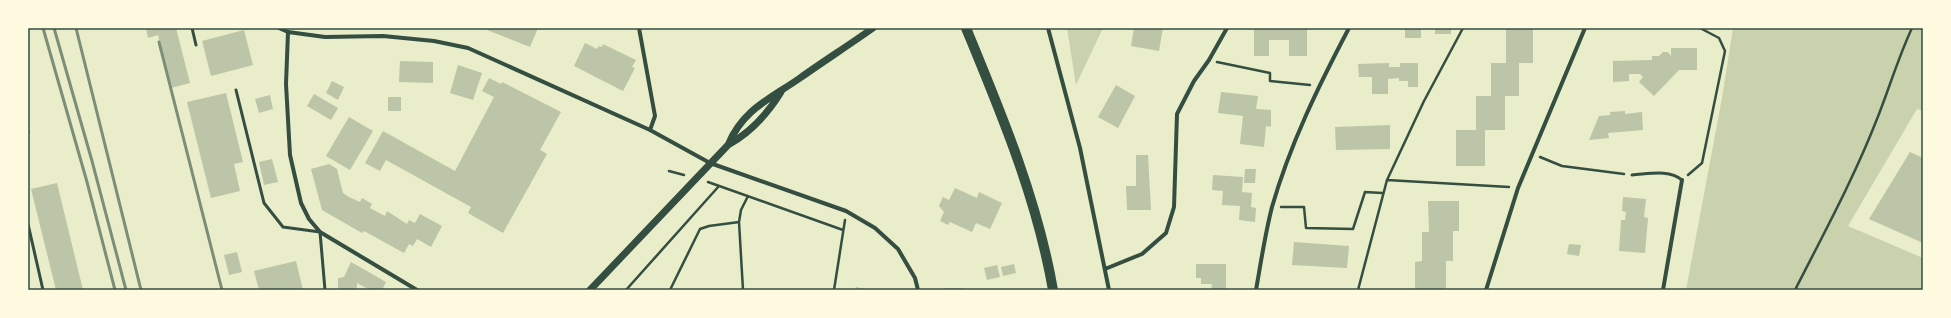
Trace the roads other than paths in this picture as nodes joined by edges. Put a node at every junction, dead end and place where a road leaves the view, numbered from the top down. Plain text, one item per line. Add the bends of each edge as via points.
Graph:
1 (192, 28) edge
2 (279, 28) edge
3 (639, 28) edge
4 (873, 28) edge
5 (966, 28) edge
6 (1048, 28) edge
7 (1227, 28) edge
8 (1349, 28) edge
9 (1585, 28) edge
10 (288, 32) junction
11 (196, 45) dead end
12 (236, 90) dead end
13 (781, 92) junction
14 (650, 130) junction
15 (728, 145) junction
16 (710, 163) junction
17 (1632, 175) road end
18 (1682, 180) joint
19 (28, 224) edge
20 (320, 232) junction
21 (1105, 269) junction
22 (43, 290) edge
23 (325, 290) edge
24 (417, 290) edge
25 (590, 290) edge
26 (918, 290) edge
27 (1053, 290) edge
28 (1109, 290) edge
29 (1256, 290) edge
30 (1486, 290) edge
31 (1662, 290) edge

1 - 11 lane
2 - 10 street
3 - 14 street via 655,116
4 - 13 street
5 - 27 main road via 1019,159 1043,242
6 - 21 street via 1080,148
7 - 21 street via 1177,114 1174,207 1166,233 1142,254
8 - 29 street via 1319,85 1290,155 1272,207
9 - 30 street via 1518,188
10 - 14 street via 325,37 383,36 434,41 468,48
10 - 20 street via 286,84 290,155 301,203 309,219
12 - 20 lane via 264,203 283,227
13 - 15 street via 769,111 751,130
13 - 15 street via 760,103 734,131
14 - 16 street
15 - 16 street
16 - 25 street
16 - 26 street via 846,211 875,228 898,249 915,278
17 - 18 lane via 1675,175
18 - 31 street
19 - 22 lane
20 - 23 lane
20 - 24 street
21 - 28 street

